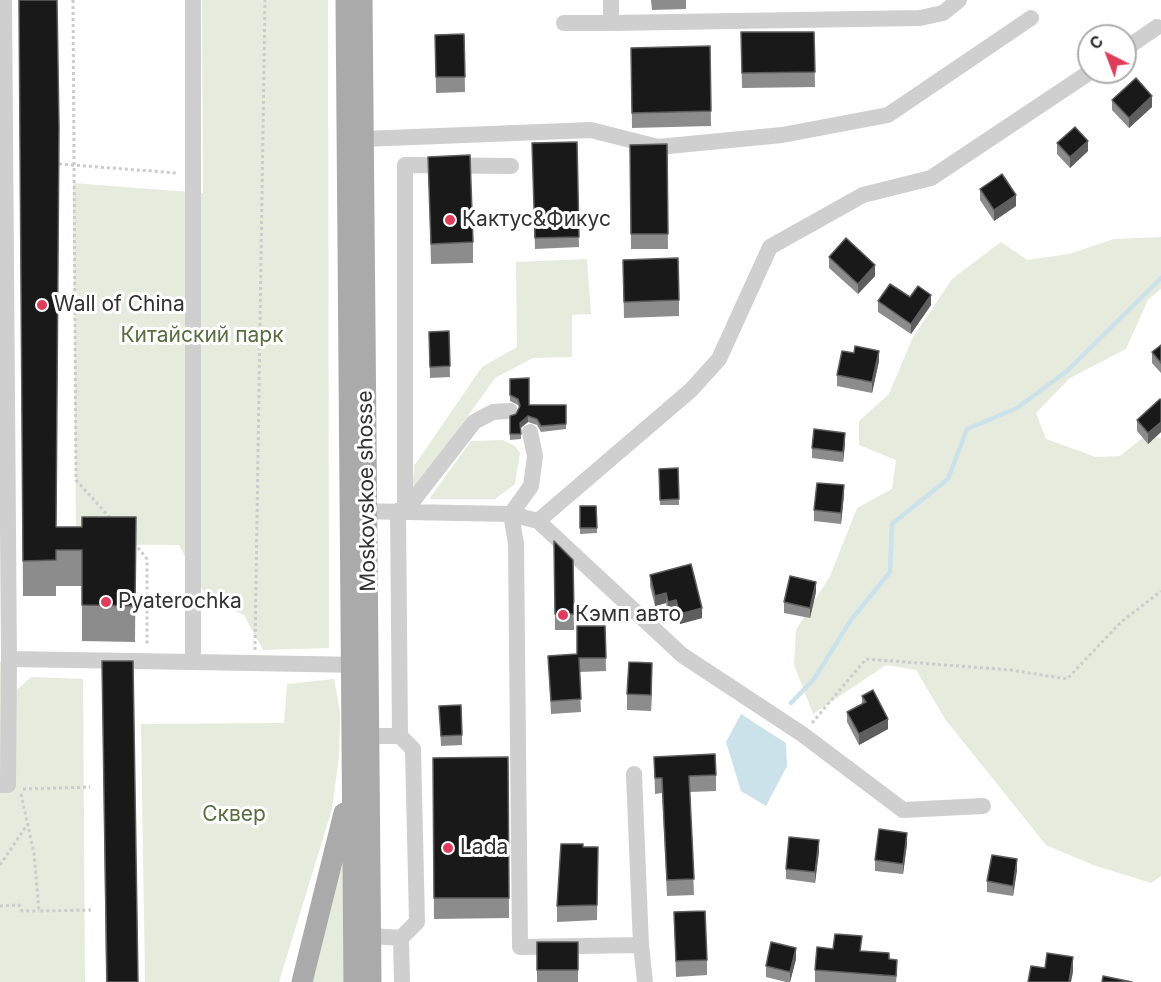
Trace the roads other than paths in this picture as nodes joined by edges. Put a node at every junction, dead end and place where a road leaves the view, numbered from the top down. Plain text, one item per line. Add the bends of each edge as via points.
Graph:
1 (4, 0) edge
2 (193, 0) edge
3 (346, 0) edge
4 (362, 0) edge
5 (611, 0) edge
6 (959, 0) edge
7 (1031, 18) dead end
8 (564, 23) dead end
9 (611, 24) junction
10 (1157, 27) dead end
11 (1137, 41) edge
12 (1077, 81) edge
13 (363, 139) junction
14 (3, 159) edge
15 (511, 166) dead end
16 (510, 411) dead end
17 (530, 432) dead end
18 (359, 511) junction
19 (401, 511) junction
20 (511, 514) junction
21 (538, 521) junction
22 (4, 552) edge
23 (9, 659) junction
24 (193, 662) junction
25 (359, 665) junction
26 (368, 736) junction
27 (400, 736) junction
28 (634, 774) dead end
29 (351, 783) junction
30 (0, 785) edge
31 (983, 806) dead end
32 (371, 936) junction
33 (401, 938) junction
34 (641, 945) junction
35 (302, 982) edge
36 (354, 982) edge
37 (372, 982) edge
38 (402, 982) edge
39 (645, 982) edge

1 - 14 street
2 - 24 street
3 - 18 main road, Moskovskoe shosse
4 - 13 main road, Moskovskoe shosse
5 - 9 street
6 - 9 street via 943,13 920,18
7 - 13 street via 888,115 782,135 658,147 591,130
8 - 9 street
10 - 11 street
12 - 21 street via 931,178 863,195 770,247 719,359 691,390
13 - 18 main road, Moskovskoe shosse
14 - 22 street
15 - 19 street via 405,165
16 - 19 street via 493,412 474,422
17 - 20 street via 535,456 531,486
18 - 19 street
18 - 25 main road, Moskovskoe shosse
19 - 20 street
19 - 27 street
20 - 21 street
20 - 34 street via 516,544 520,947
21 - 31 street via 682,655 802,734 903,810
22 - 23 street
23 - 24 street
23 - 30 street via 8,785
24 - 25 street
25 - 26 main road, Moskovskoe shosse
25 - 29 main road, Moskovskoe shosse
26 - 27 street
26 - 32 main road, Moskovskoe shosse
27 - 33 street via 413,749 417,922
28 - 34 street
29 - 35 main road
29 - 36 main road, Moskovskoe shosse
32 - 33 street
32 - 37 main road, Moskovskoe shosse
33 - 38 street
34 - 39 street

